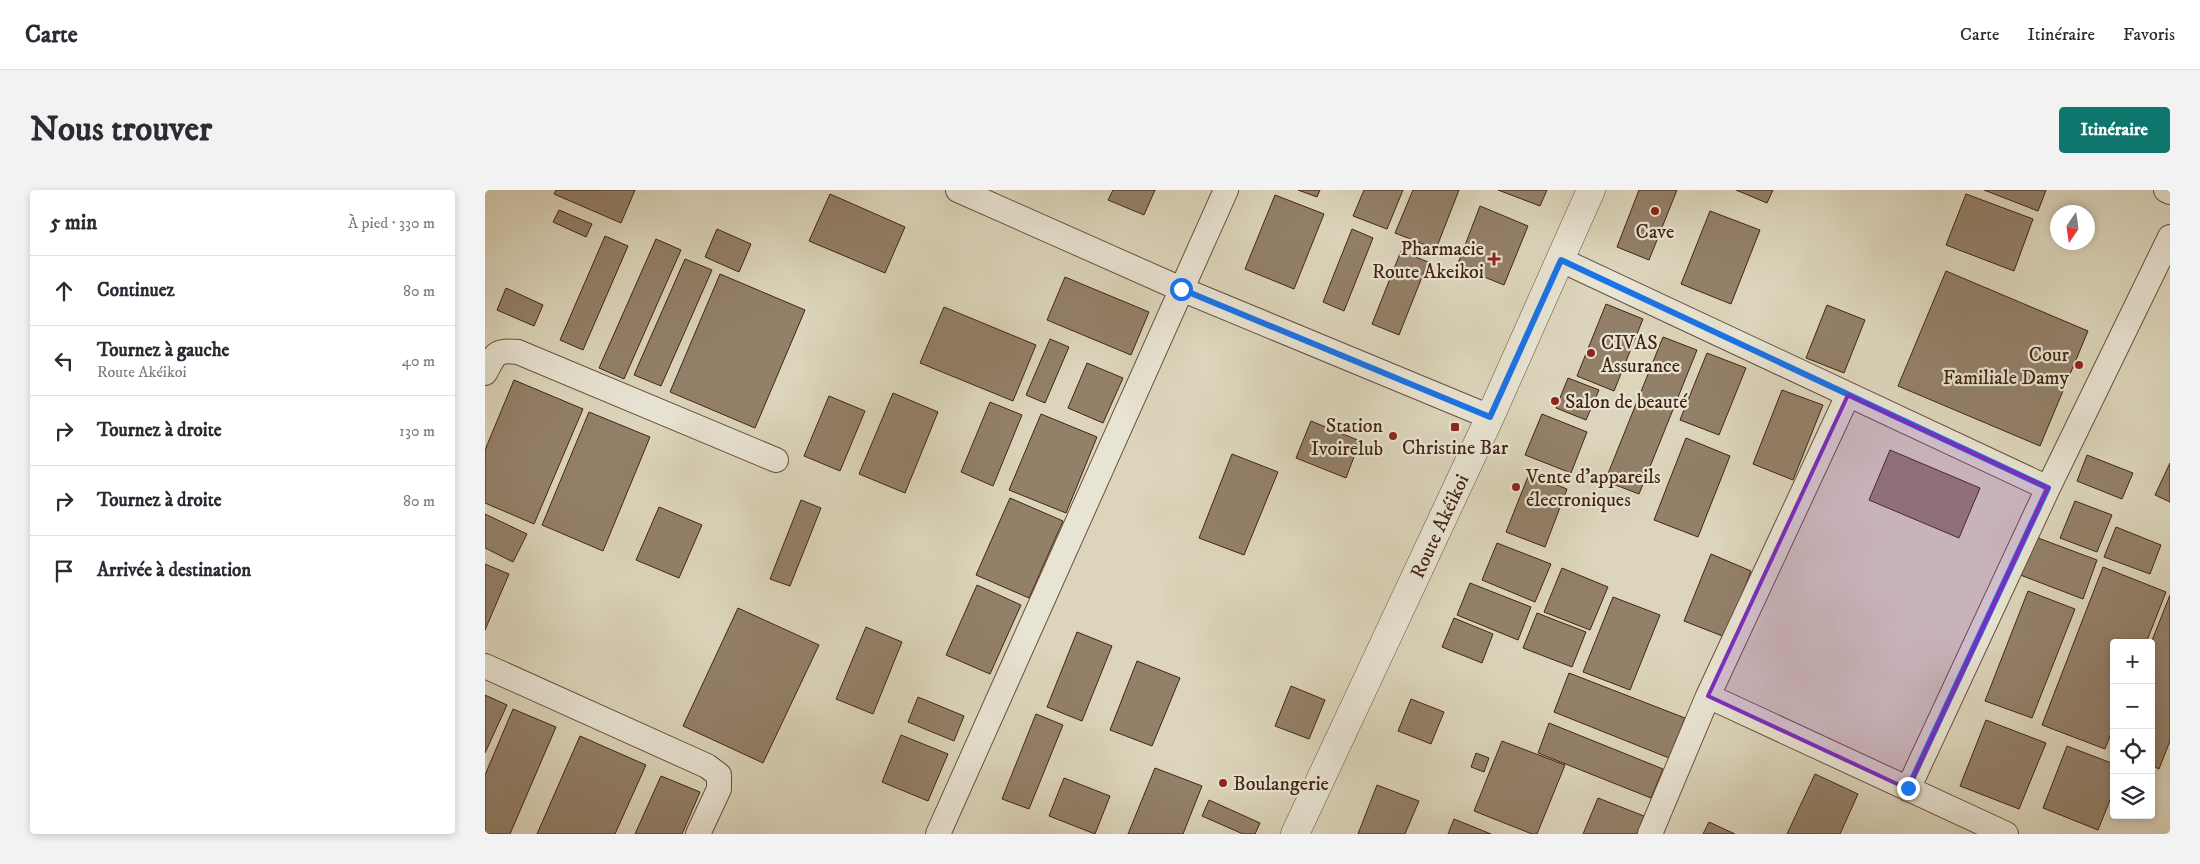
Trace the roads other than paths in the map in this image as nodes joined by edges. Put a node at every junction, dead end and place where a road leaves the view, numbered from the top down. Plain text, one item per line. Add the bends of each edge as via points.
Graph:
1 (958, 190) edge
2 (1227, 190) edge
3 (1591, 190) edge
4 (2166, 190) edge
5 (2170, 192) edge
6 (2170, 237) edge
7 (1561, 260) junction
8 (1181, 289) junction
9 (485, 373) edge
10 (1848, 395) junction
11 (1490, 417) junction
12 (776, 460) dead end
13 (2048, 488) junction
14 (485, 666) edge
15 (1708, 696) junction
16 (1908, 788) junction
17 (698, 834) edge
18 (938, 834) edge
19 (1295, 834) edge
20 (1649, 834) edge
21 (2006, 834) edge

1 - 8 street
2 - 8 street
3 - 7 street, Route Akéikoi
4 - 5 street
6 - 13 street
7 - 10 street
7 - 11 street, Route Akéikoi
8 - 11 street
8 - 18 street
9 - 12 street via 495,354 503,350 518,352
10 - 13 street
10 - 15 street
11 - 19 street, Route Akéikoi
13 - 16 street
14 - 17 street via 707,766 719,775 719,789
15 - 16 street
15 - 20 street
16 - 21 street

